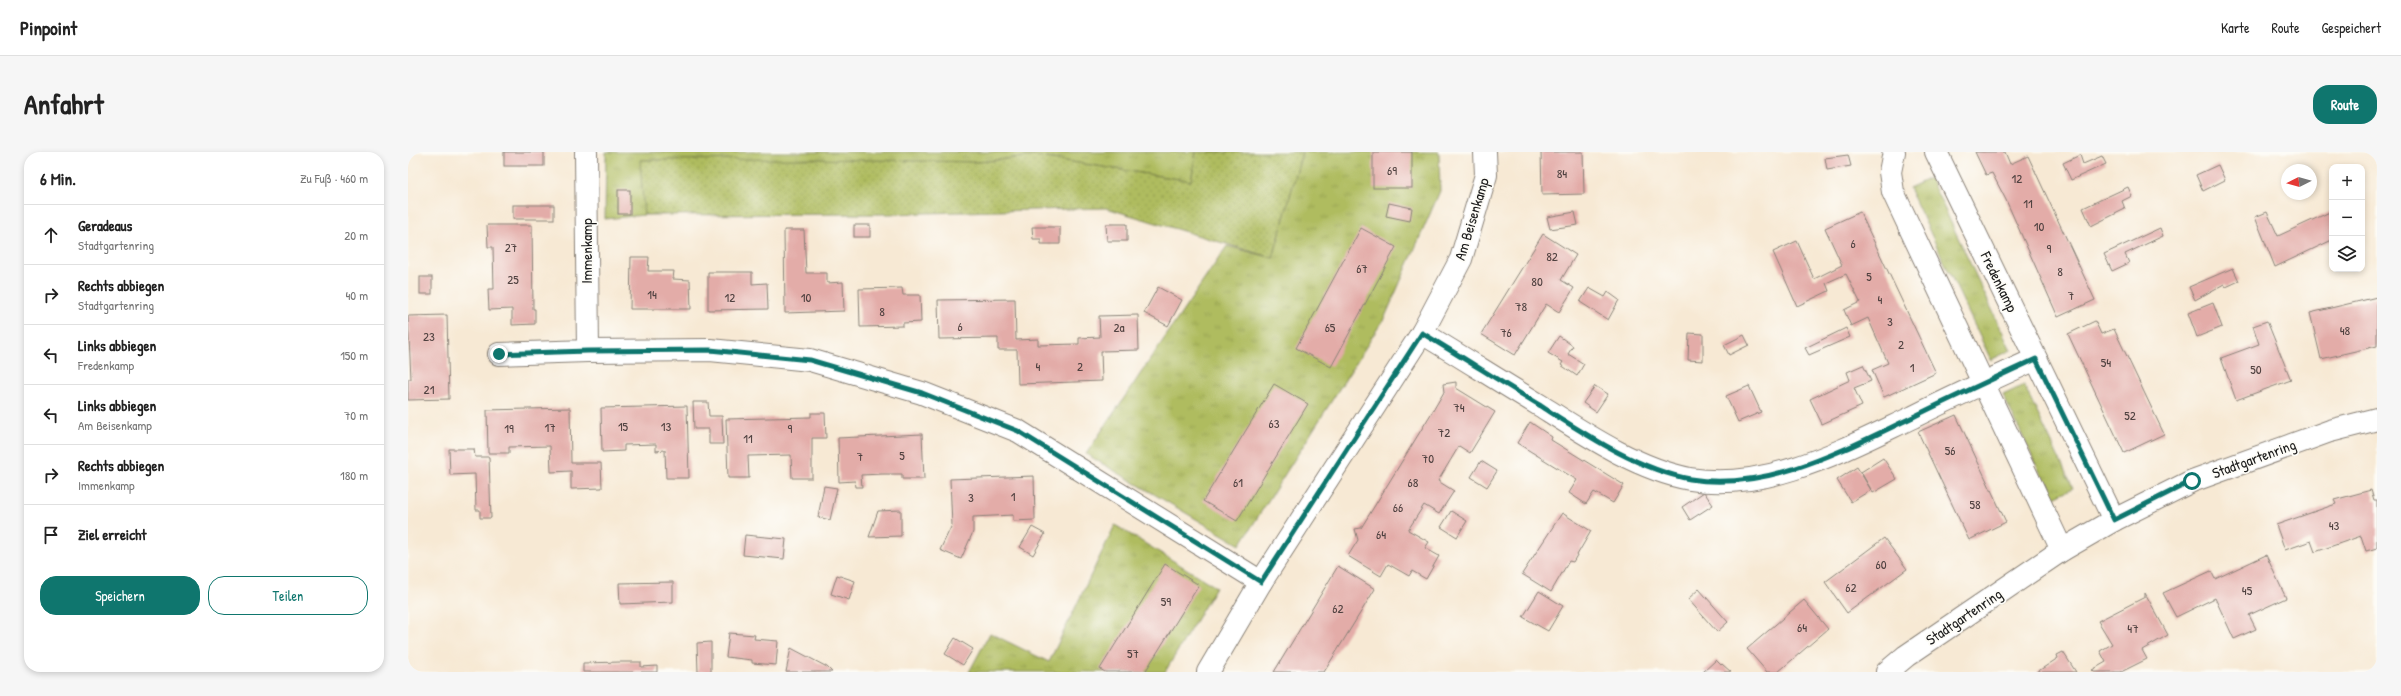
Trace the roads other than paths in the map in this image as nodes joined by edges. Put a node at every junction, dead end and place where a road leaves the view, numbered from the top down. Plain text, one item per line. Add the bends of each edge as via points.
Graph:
1 (586, 152) edge
2 (1485, 152) edge
3 (1894, 152) edge
4 (1936, 152) edge
5 (1422, 333) junction
6 (588, 351) junction
7 (499, 354) dead end
8 (2036, 359) junction
9 (1982, 384) junction
10 (2377, 420) edge
11 (2114, 520) junction
12 (2062, 550) junction
13 (1261, 582) junction
14 (1208, 672) edge
15 (1887, 672) edge

1 - 6 street, Immenkamp
2 - 5 street, Am Beisenkamp via 1486,175 1461,259
3 - 9 street via 1890,172 1894,192
4 - 8 street, Fredenkamp
5 - 9 street via 1601,444 1657,469 1690,479 1748,479 1795,468 1846,449
5 - 13 street, Am Beisenkamp
6 - 7 street
6 - 13 street via 710,350 810,360 922,393 1018,431
8 - 9 street
8 - 11 street
9 - 12 street
10 - 11 street, Stadtgartenring via 2330,431 2192,481
11 - 12 street, Stadtgartenring
12 - 15 street, Stadtgartenring via 1906,656
13 - 14 street, Am Beisenkamp

